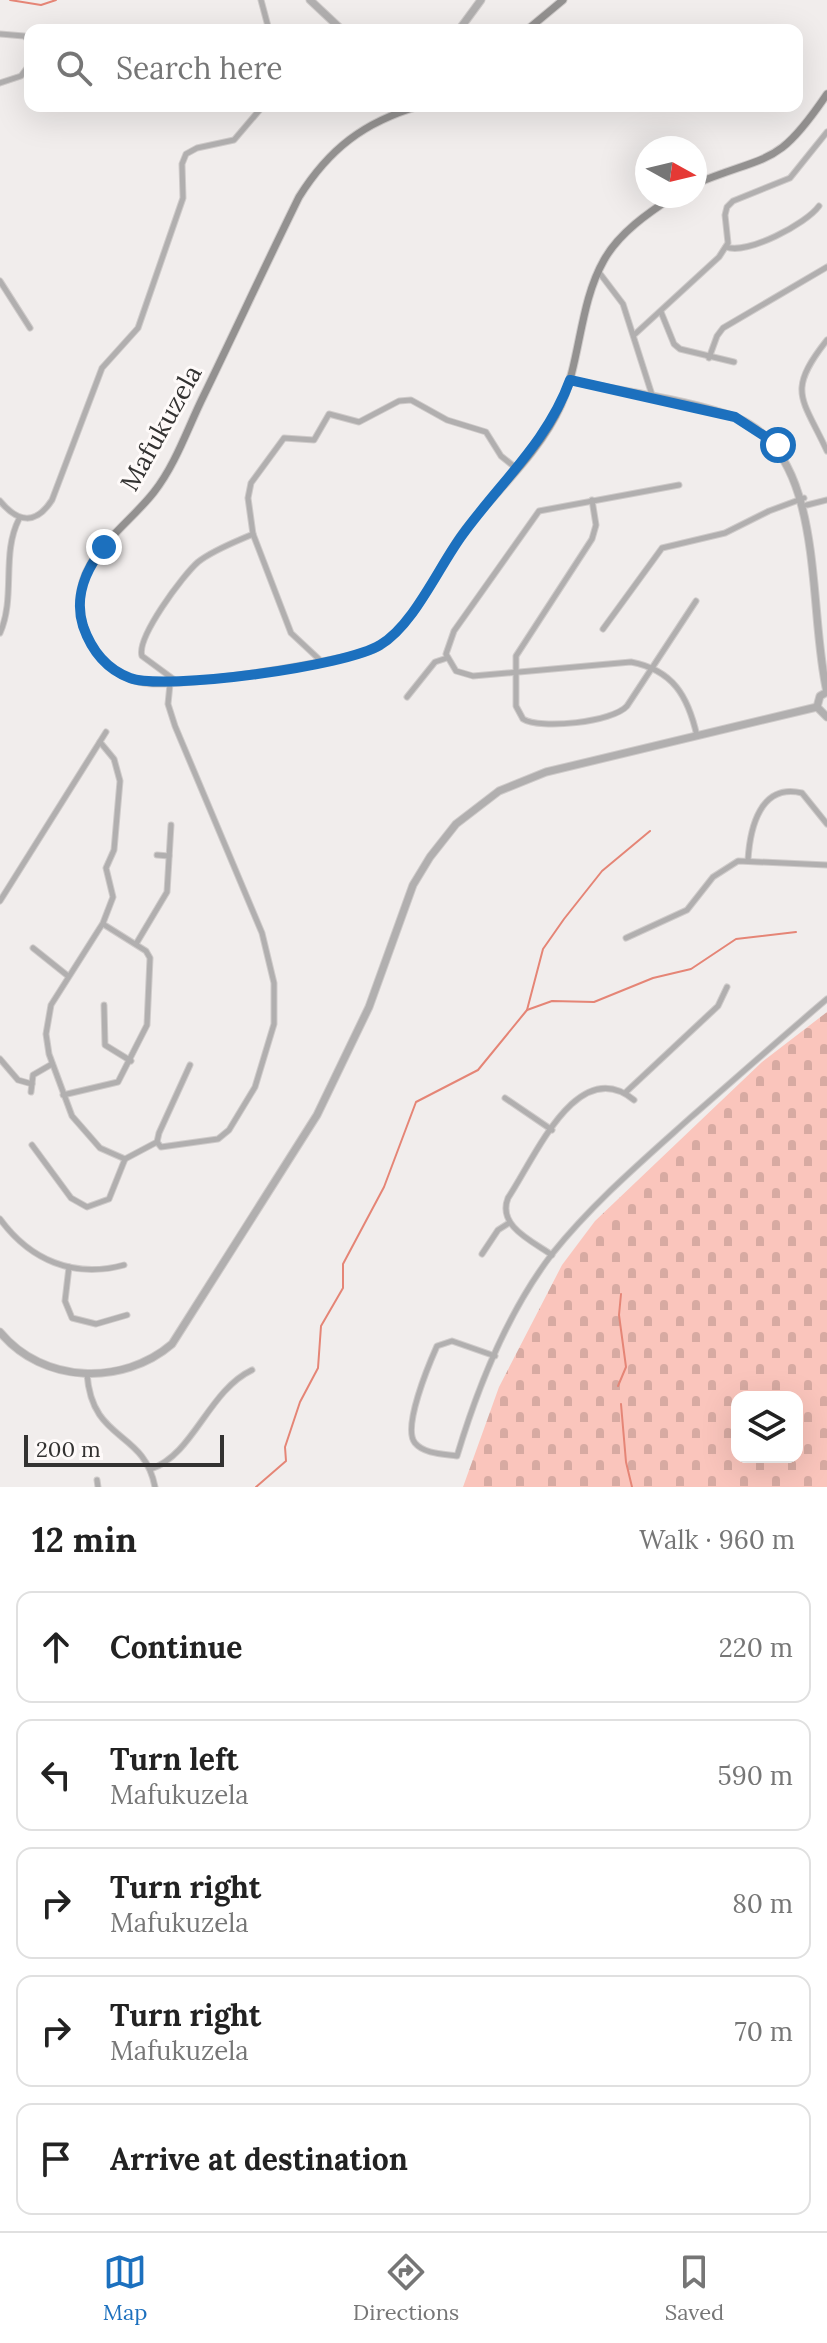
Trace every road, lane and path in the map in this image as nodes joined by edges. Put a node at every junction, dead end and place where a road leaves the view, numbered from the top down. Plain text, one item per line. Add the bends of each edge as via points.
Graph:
1 (261, 0) edge
2 (310, 0) edge
3 (481, 0) edge
4 (563, 0) edge
5 (267, 24) edge
6 (336, 24) edge
7 (463, 24) edge
8 (534, 24) edge
9 (0, 34) edge
10 (24, 39) edge
11 (24, 72) edge
12 (0, 83) edge
13 (827, 94) edge
14 (258, 112) edge
15 (404, 112) edge
16 (827, 132) edge
17 (707, 180) edge
18 (819, 206) dead end
19 (658, 208) edge
20 (726, 247) junction
21 (827, 267) edge
22 (598, 271) junction
23 (0, 281) edge
24 (661, 312) junction
25 (30, 328) dead end
26 (634, 335) junction
27 (827, 340) edge
28 (709, 358) junction
29 (734, 362) dead end
30 (570, 380) junction
31 (654, 399) junction
32 (827, 451) edge
33 (516, 468) junction
34 (679, 485) dead end
35 (592, 500) junction
36 (827, 500) edge
37 (0, 501) edge
38 (806, 502) junction
39 (19, 519) junction
40 (253, 534) junction
41 (696, 601) dead end
42 (603, 629) dead end
43 (0, 633) edge
44 (447, 658) junction
45 (322, 662) junction
46 (653, 666) junction
47 (514, 672) junction
48 (173, 683) junction
49 (407, 697) dead end
50 (817, 707) junction
51 (827, 717) edge
52 (106, 732) dead end
53 (697, 736) junction
54 (100, 742) junction
55 (827, 824) edge
56 (171, 825) dead end
57 (157, 855) dead end
58 (169, 856) junction
59 (748, 860) junction
60 (827, 865) edge
61 (0, 901) edge
62 (103, 923) junction
63 (626, 938) dead end
64 (136, 944) junction
65 (33, 948) dead end
66 (68, 976) junction
67 (727, 987) dead end
68 (827, 999) edge
69 (104, 1005) dead end
70 (0, 1059) edge
71 (131, 1061) junction
72 (52, 1064) junction
73 (190, 1065) dead end
74 (32, 1084) junction
75 (31, 1092) dead end
76 (626, 1092) junction
77 (63, 1095) junction
78 (505, 1098) dead end
79 (634, 1100) dead end
80 (552, 1130) junction
81 (157, 1142) junction
82 (32, 1145) dead end
83 (125, 1159) junction
84 (0, 1219) edge
85 (509, 1223) junction
86 (482, 1254) dead end
87 (552, 1255) junction
88 (124, 1265) dead end
89 (69, 1267) junction
90 (127, 1315) dead end
91 (0, 1332) edge
92 (495, 1356) junction
93 (252, 1370) dead end
94 (87, 1373) junction
95 (151, 1469) junction
96 (155, 1487) edge

1 - 5 street
2 - 6 street
3 - 7 street
4 - 8 main road
9 - 10 street
11 - 12 street
13 - 17 main road via 803,130 780,152
14 - 39 street via 234,140 186,154 183,198 138,328 102,368 52,500 38,516
15 - 48 main road, Mafukuzela via 360,130 317,169 160,484 85,576 80,613 100,657 127,677
16 - 20 street via 790,178 727,207
18 - 20 street via 808,219 745,250
19 - 22 main road, Mafukuzela via 612,247
20 - 24 street
21 - 28 street via 723,328
22 - 26 street via 618,293
22 - 30 main road, Mafukuzela
23 - 25 street
24 - 26 street
24 - 28 street via 674,344
26 - 31 street
27 - 32 street via 799,386
28 - 29 street
30 - 31 street
30 - 33 main road, Mafukuzela via 553,420
31 - 38 street via 735,417 755,427 786,456
33 - 40 street via 486,432 447,420 411,400 359,422 329,414 314,440 284,438 256,476 248,498
33 - 45 main road, Mafukuzela via 463,533 398,630 369,652
34 - 35 street
35 - 44 street via 548,507 534,516 454,631
35 - 47 street via 592,539 516,656
36 - 38 street
37 - 39 street
38 - 42 street via 769,511 725,533 662,548
38 - 50 street via 827,692 817,699
39 - 43 street
40 - 45 street via 291,633
40 - 48 street via 197,563 140,645 142,656
41 - 46 street
44 - 47 street via 456,671 468,676
44 - 49 street via 435,662
45 - 48 main road, Mafukuzela
46 - 47 street via 631,662
46 - 47 street via 617,715 540,724 527,722 517,711
46 - 53 street via 678,685
48 - 81 street via 168,704 175,726 262,933 274,983 274,1024 255,1087 223,1137 167,1149
50 - 51 street
50 - 53 street
52 - 54 street
53 - 94 street via 526,779 499,791 456,824 413,885 369,1007 317,1115 183,1330 157,1358 141,1366
54 - 61 street
54 - 62 street via 119,767 120,781 114,850 106,868 113,897
55 - 59 street via 802,793 775,794 752,828
56 - 58 street
57 - 58 street
58 - 64 street via 167,892
59 - 60 street
59 - 63 street via 713,877 687,910
62 - 64 street
62 - 66 street
64 - 71 street via 150,958 150,1011
65 - 66 street
66 - 72 street via 46,1021
67 - 76 street via 718,1006
68 - 87 street via 611,1188
69 - 71 street via 105,1045
70 - 74 street via 18,1080
71 - 77 street via 118,1082
72 - 74 street via 38,1071
72 - 77 street
73 - 81 street
74 - 75 street
76 - 79 street
76 - 80 street via 586,1090
77 - 83 street via 72,1116 100,1148
78 - 80 street
80 - 85 street via 508,1198
81 - 83 street
82 - 83 street via 71,1198 87,1207 109,1199
84 - 89 street via 29,1252
85 - 86 street
85 - 87 street
87 - 92 street
88 - 89 street
89 - 90 street via 65,1301 72,1318 96,1324
91 - 94 street via 27,1355 66,1372
92 - 92 street via 472,1405 457,1456 418,1446 411,1424 437,1346 452,1341
93 - 95 street via 233,1379 168,1461
94 - 95 street via 97,1416 141,1453
95 - 96 street

